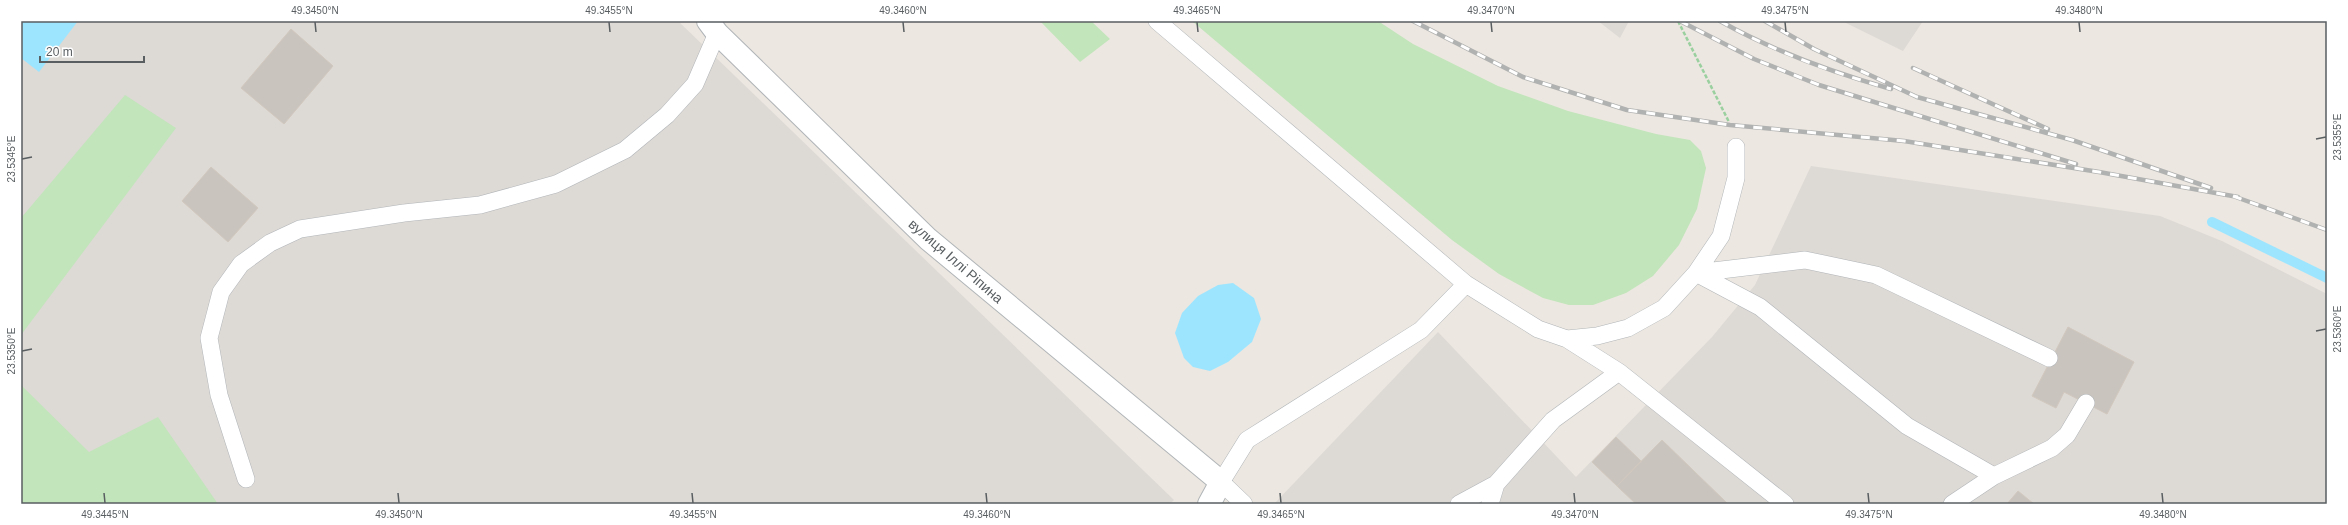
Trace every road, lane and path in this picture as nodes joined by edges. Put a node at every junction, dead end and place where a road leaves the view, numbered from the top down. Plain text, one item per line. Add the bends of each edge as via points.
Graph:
1 (1157, 21) edge
2 (1678, 21) edge
3 (713, 27) edge
4 (1736, 147) joint
5 (1696, 273) junction
6 (1466, 284) junction
7 (1567, 339) junction
8 (2048, 358) dead end
9 (1619, 372) junction
10 (2086, 403) dead end
11 (1994, 476) junction
12 (246, 479) dead end
13 (1221, 482) junction
14 (1496, 484) junction
15 (1209, 504) edge
16 (1244, 504) edge
17 (1459, 504) edge
18 (1490, 504) edge
19 (1785, 504) edge
20 (1952, 504) edge

1 - 6 lane
2 - 4 path via 1730,125
3 - 12 lane via 696,84 667,115 625,150 556,184 480,205 404,213 300,229 270,243 241,264 221,292 209,338 219,395
3 - 13 street, вулиця Іллі Ріпина via 928,239
4 - 5 lane via 1736,178 1721,236
5 - 7 lane via 1664,308 1628,328 1597,336
5 - 8 lane via 1805,260 1876,276
5 - 11 lane via 1760,307 1907,426
6 - 7 lane via 1538,329
6 - 13 lane via 1422,330 1247,440
7 - 9 lane
9 - 14 lane via 1552,420
9 - 19 lane
10 - 11 lane via 2067,435 2052,448
11 - 20 lane
13 - 15 street
13 - 16 lane
14 - 17 lane
14 - 18 lane

